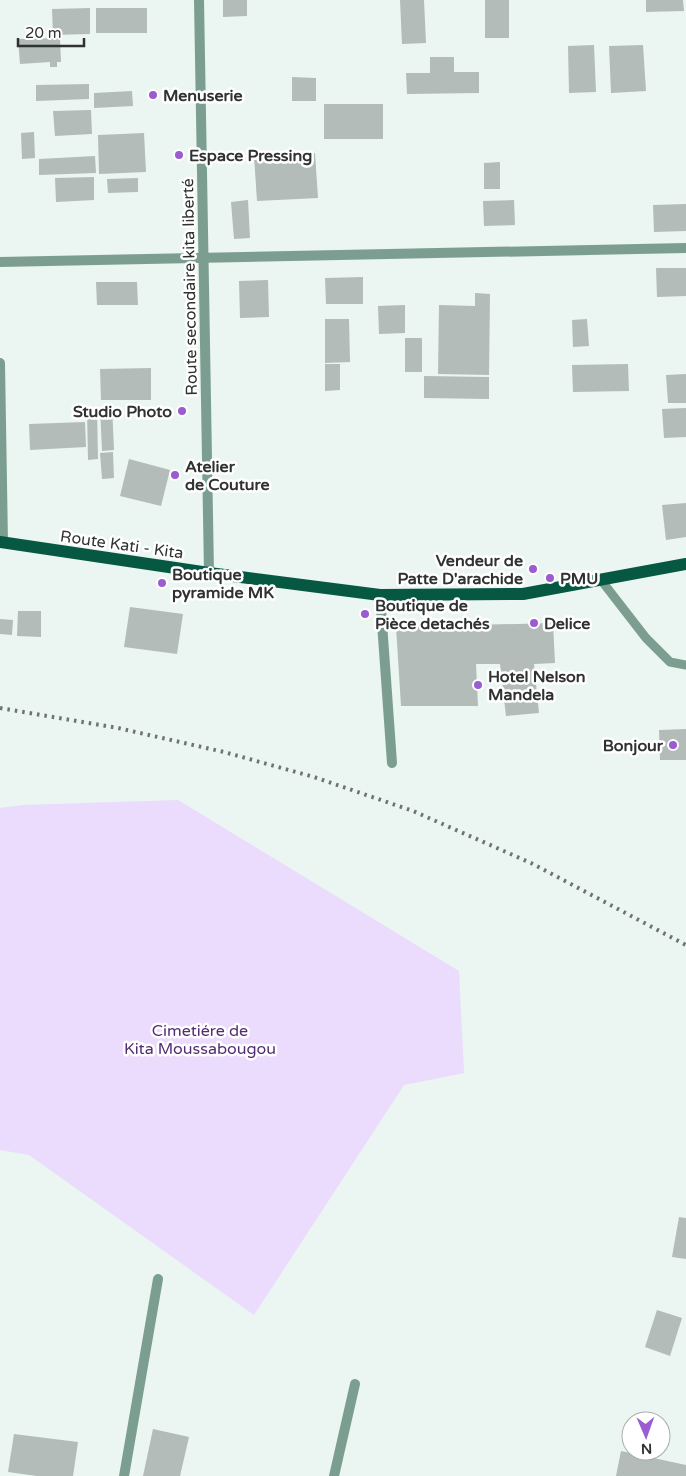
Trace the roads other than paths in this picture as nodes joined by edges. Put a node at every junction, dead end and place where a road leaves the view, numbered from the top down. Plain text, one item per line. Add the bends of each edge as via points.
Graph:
1 (199, 0) edge
2 (686, 248) edge
3 (204, 257) junction
4 (0, 262) edge
5 (0, 362) edge
6 (1, 482) edge
7 (2, 542) edge
8 (686, 564) edge
9 (209, 573) junction
10 (601, 580) junction
11 (380, 595) junction
12 (686, 665) edge
13 (392, 763) dead end
14 (158, 1279) dead end
15 (355, 1384) dead end
16 (124, 1476) edge
17 (334, 1476) edge

1 - 3 street, Route secondaire kita liberté
2 - 3 street
3 - 4 street
3 - 9 street, Route secondaire kita liberté
5 - 6 street
6 - 7 street
7 - 9 main road, Route Kati - Kita
8 - 10 main road, Route Kati - Kita
9 - 11 main road, Route Kati - Kita
10 - 11 main road, Route Kati - Kita via 523,594
10 - 12 lane via 646,638 670,662
11 - 13 street
14 - 16 street
15 - 17 street

